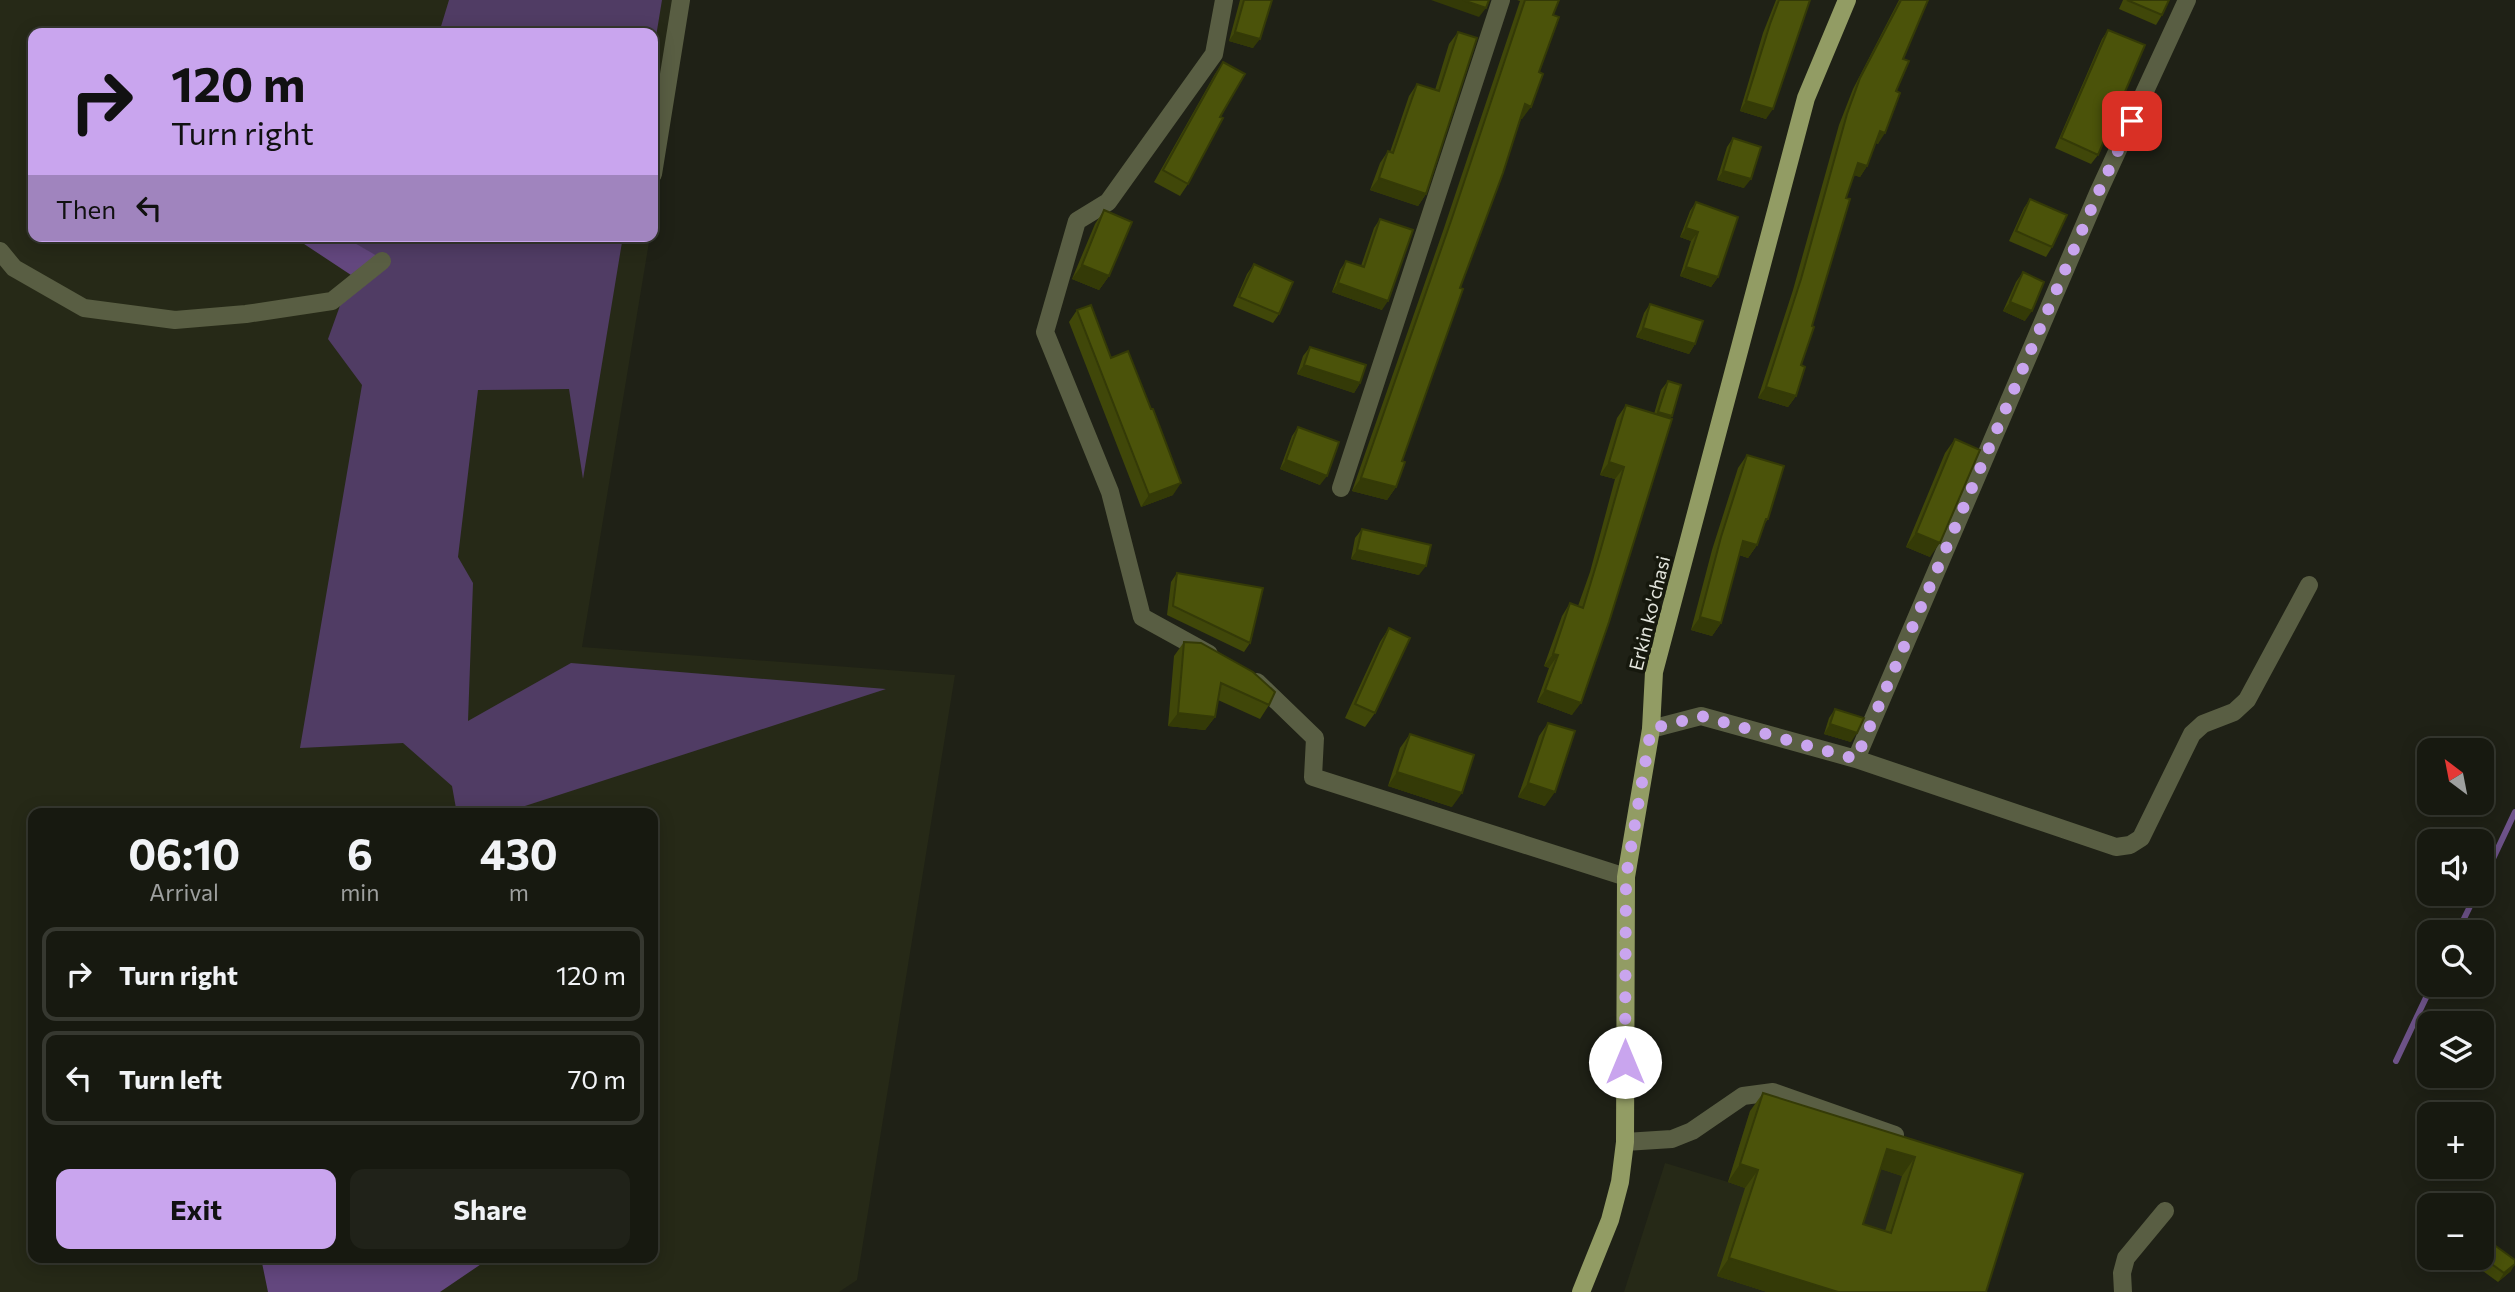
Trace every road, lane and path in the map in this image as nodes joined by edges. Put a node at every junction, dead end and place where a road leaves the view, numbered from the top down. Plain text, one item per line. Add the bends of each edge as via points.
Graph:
1 (681, 0) edge
2 (1224, 0) edge
3 (1501, 0) edge
4 (1847, 0) edge
5 (2187, 0) edge
6 (658, 143) edge
7 (0, 251) edge
8 (382, 261) dead end
9 (1341, 488) dead end
10 (2309, 585) dead end
11 (1651, 729) junction
12 (1856, 759) junction
13 (1626, 877) junction
14 (1909, 1140) edge
15 (1625, 1142) junction
16 (2165, 1211) dead end
17 (1581, 1292) edge
18 (2123, 1292) edge

1 - 6 street
2 - 13 street via 1214,54 1108,202 1077,221 1045,332 1110,492 1142,617 1250,676 1315,738 1313,777
3 - 9 street
4 - 11 main road, Erkin ko'chasi via 1806,98 1654,672
5 - 12 street via 2098,193
7 - 8 street via 14,268 84,308 175,320 332,301
10 - 12 street via 2247,700 2192,734 2141,838 2130,845 2116,847
11 - 12 street via 1701,716
11 - 13 main road, Erkin ko'chasi
13 - 15 main road, Erkin ko'chasi
14 - 15 street via 1773,1091 1743,1096 1692,1131 1672,1139
15 - 17 main road, Erkin ko'chasi via 1613,1207
16 - 18 street via 2126,1258

